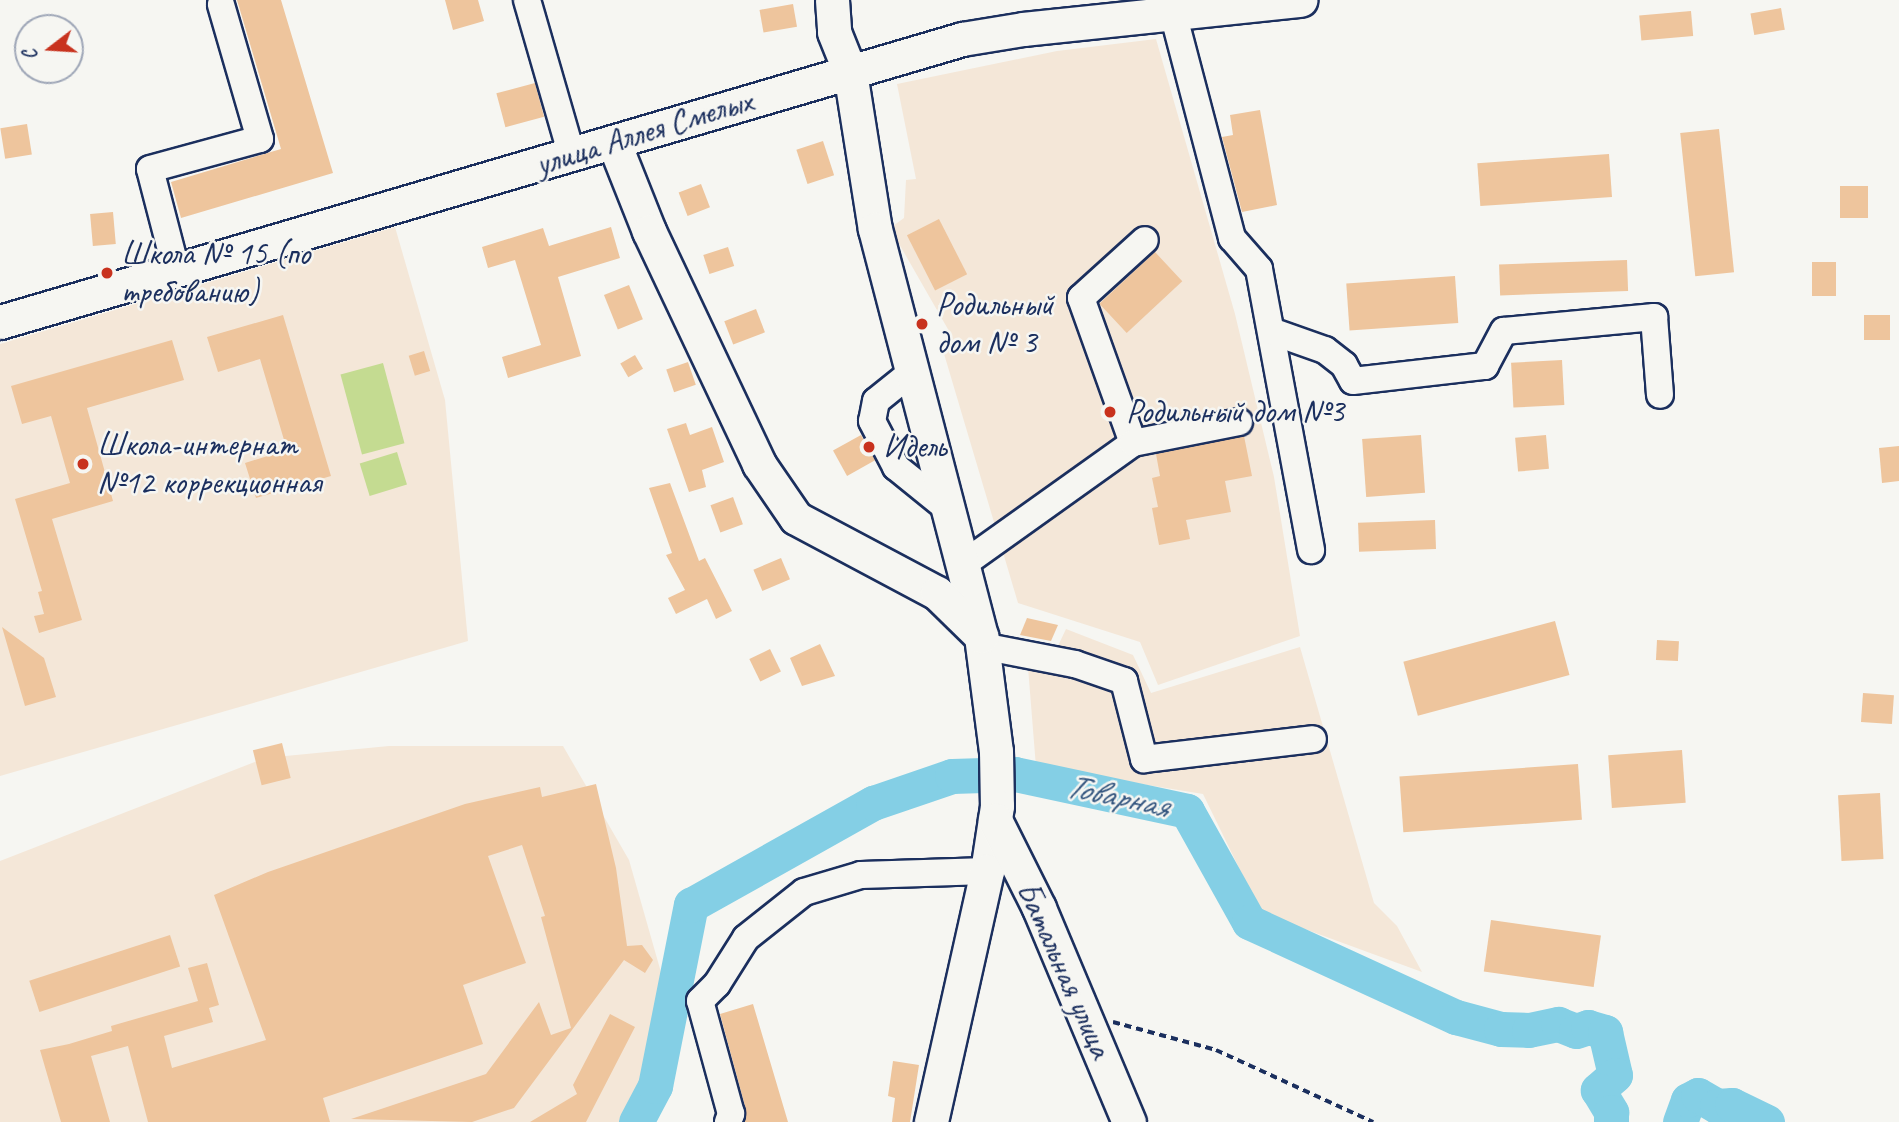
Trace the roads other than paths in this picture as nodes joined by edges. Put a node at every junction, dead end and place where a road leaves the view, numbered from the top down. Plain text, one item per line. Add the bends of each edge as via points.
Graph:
1 (527, 0) edge
2 (832, 0) edge
3 (1300, 0) edge
4 (1221, 4) edge
5 (221, 5) dead end
6 (1173, 13) junction
7 (850, 72) junction
8 (614, 143) junction
9 (572, 156) junction
10 (1144, 240) dead end
11 (176, 269) junction
12 (0, 322) edge
13 (1271, 331) junction
14 (912, 372) junction
15 (1660, 395) dead end
16 (1239, 422) dead end
17 (1133, 443) junction
18 (948, 509) junction
19 (1311, 550) dead end
20 (962, 565) junction
21 (937, 593) junction
22 (981, 641) junction
23 (1313, 739) dead end
24 (996, 813) junction
25 (987, 871) junction
26 (1040, 908) junction
27 (979, 909) junction
28 (729, 1122) edge
29 (931, 1122) edge
30 (1129, 1122) edge

1 - 9 street
2 - 7 main road via 834,32
3 - 4 main road, улица Аллея Смелых
4 - 6 main road, улица Аллея Смелых
5 - 11 street via 260,139 150,169
6 - 7 main road, улица Аллея Смелых via 974,37
6 - 13 street via 1232,238 1259,269
7 - 8 main road, улица Аллея Смелых
7 - 14 main road via 875,229
8 - 9 main road, улица Аллея Смелых
8 - 21 main road via 649,231 759,464 796,518
9 - 11 main road, улица Аллея Смелых
10 - 17 street via 1081,298
11 - 12 main road, улица Аллея Смелых
13 - 15 street via 1325,350 1344,365 1353,381 1485,366 1504,331 1654,317
13 - 19 street
14 - 18 main road
14 - 18 street via 876,401 872,421 896,467
16 - 17 street
17 - 20 street
18 - 20 main road
20 - 21 main road via 957,583
20 - 22 main road
21 - 22 main road
22 - 23 street via 1125,681 1144,759
22 - 24 main road via 996,751
24 - 25 main road
24 - 26 main road, Батальная улица
25 - 27 main road
25 - 28 street via 861,875 804,892 746,938 717,984 700,1001 731,1114
26 - 27 main road via 1017,898 993,900
26 - 30 main road, Батальная улица
27 - 29 main road

